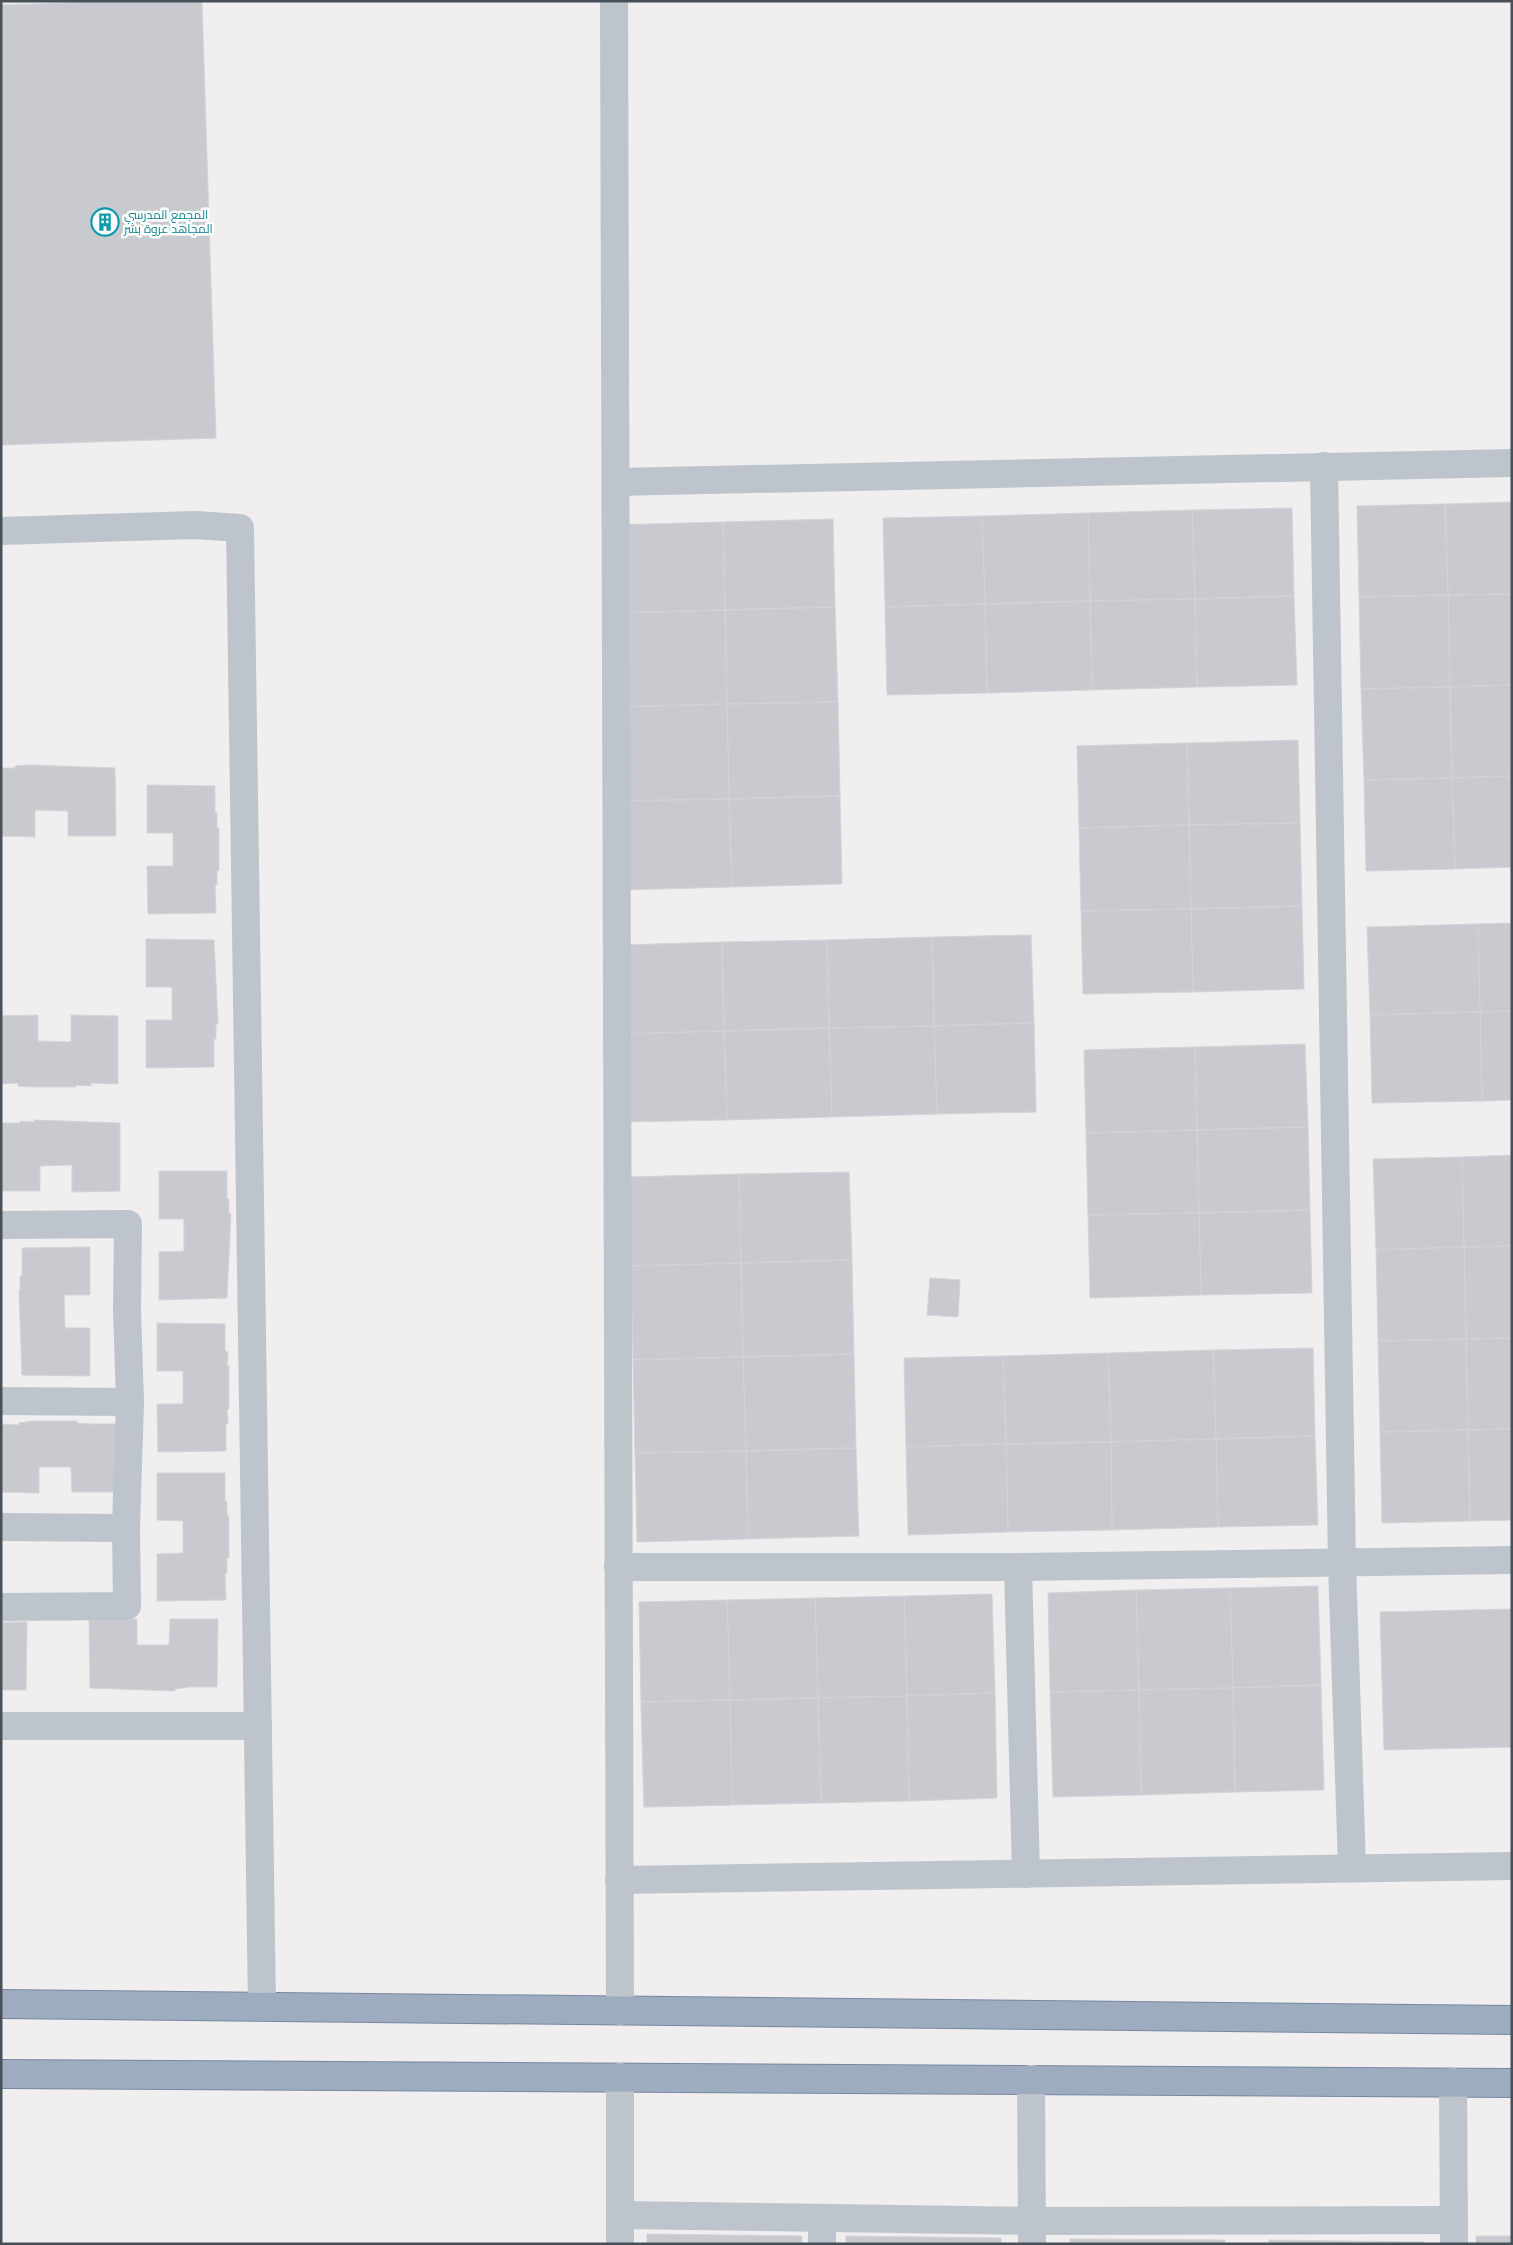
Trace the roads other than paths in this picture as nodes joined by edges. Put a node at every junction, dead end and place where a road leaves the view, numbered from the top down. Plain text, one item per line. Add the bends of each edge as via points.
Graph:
1 (614, 1) edge
2 (1512, 463) edge
3 (1324, 466) junction
4 (616, 482) junction
5 (1, 531) edge
6 (1, 1225) edge
7 (1, 1402) edge
8 (130, 1402) junction
9 (1, 1527) edge
10 (126, 1528) junction
11 (1512, 1560) edge
12 (1342, 1563) junction
13 (618, 1567) junction
14 (1018, 1567) junction
15 (1, 1607) edge
16 (1, 1726) edge
17 (258, 1726) junction
18 (1512, 1866) edge
19 (1352, 1868) junction
20 (1026, 1874) junction
21 (619, 1880) junction
22 (1, 2004) edge
23 (262, 2007) junction
24 (620, 2011) junction
25 (1512, 2020) edge
26 (1, 2074) edge
27 (620, 2077) junction
28 (1031, 2079) junction
29 (1453, 2082) junction
30 (1512, 2083) edge
31 (620, 2215) junction
32 (822, 2231) edge
33 (1032, 2232) edge
34 (1454, 2232) edge
35 (1246, 2233) edge
36 (620, 2244) edge

1 - 4 street
2 - 3 street
3 - 4 street
3 - 12 street
4 - 13 street
5 - 17 street via 195,525 240,528
6 - 8 street via 128,1224 126,1310
7 - 8 street
8 - 10 street
9 - 10 street
10 - 15 street via 127,1606
11 - 12 street
12 - 14 street
12 - 19 street
13 - 14 street
13 - 21 street
14 - 20 street
16 - 17 street
17 - 23 street
18 - 19 street
19 - 20 street
20 - 21 street
21 - 24 street
22 - 23 highway
23 - 24 highway
24 - 25 highway
26 - 27 highway
27 - 28 highway
27 - 31 street
28 - 29 highway
28 - 33 street
29 - 30 highway
29 - 34 street
31 - 32 street
31 - 36 street
32 - 33 street
33 - 35 street
34 - 35 street

